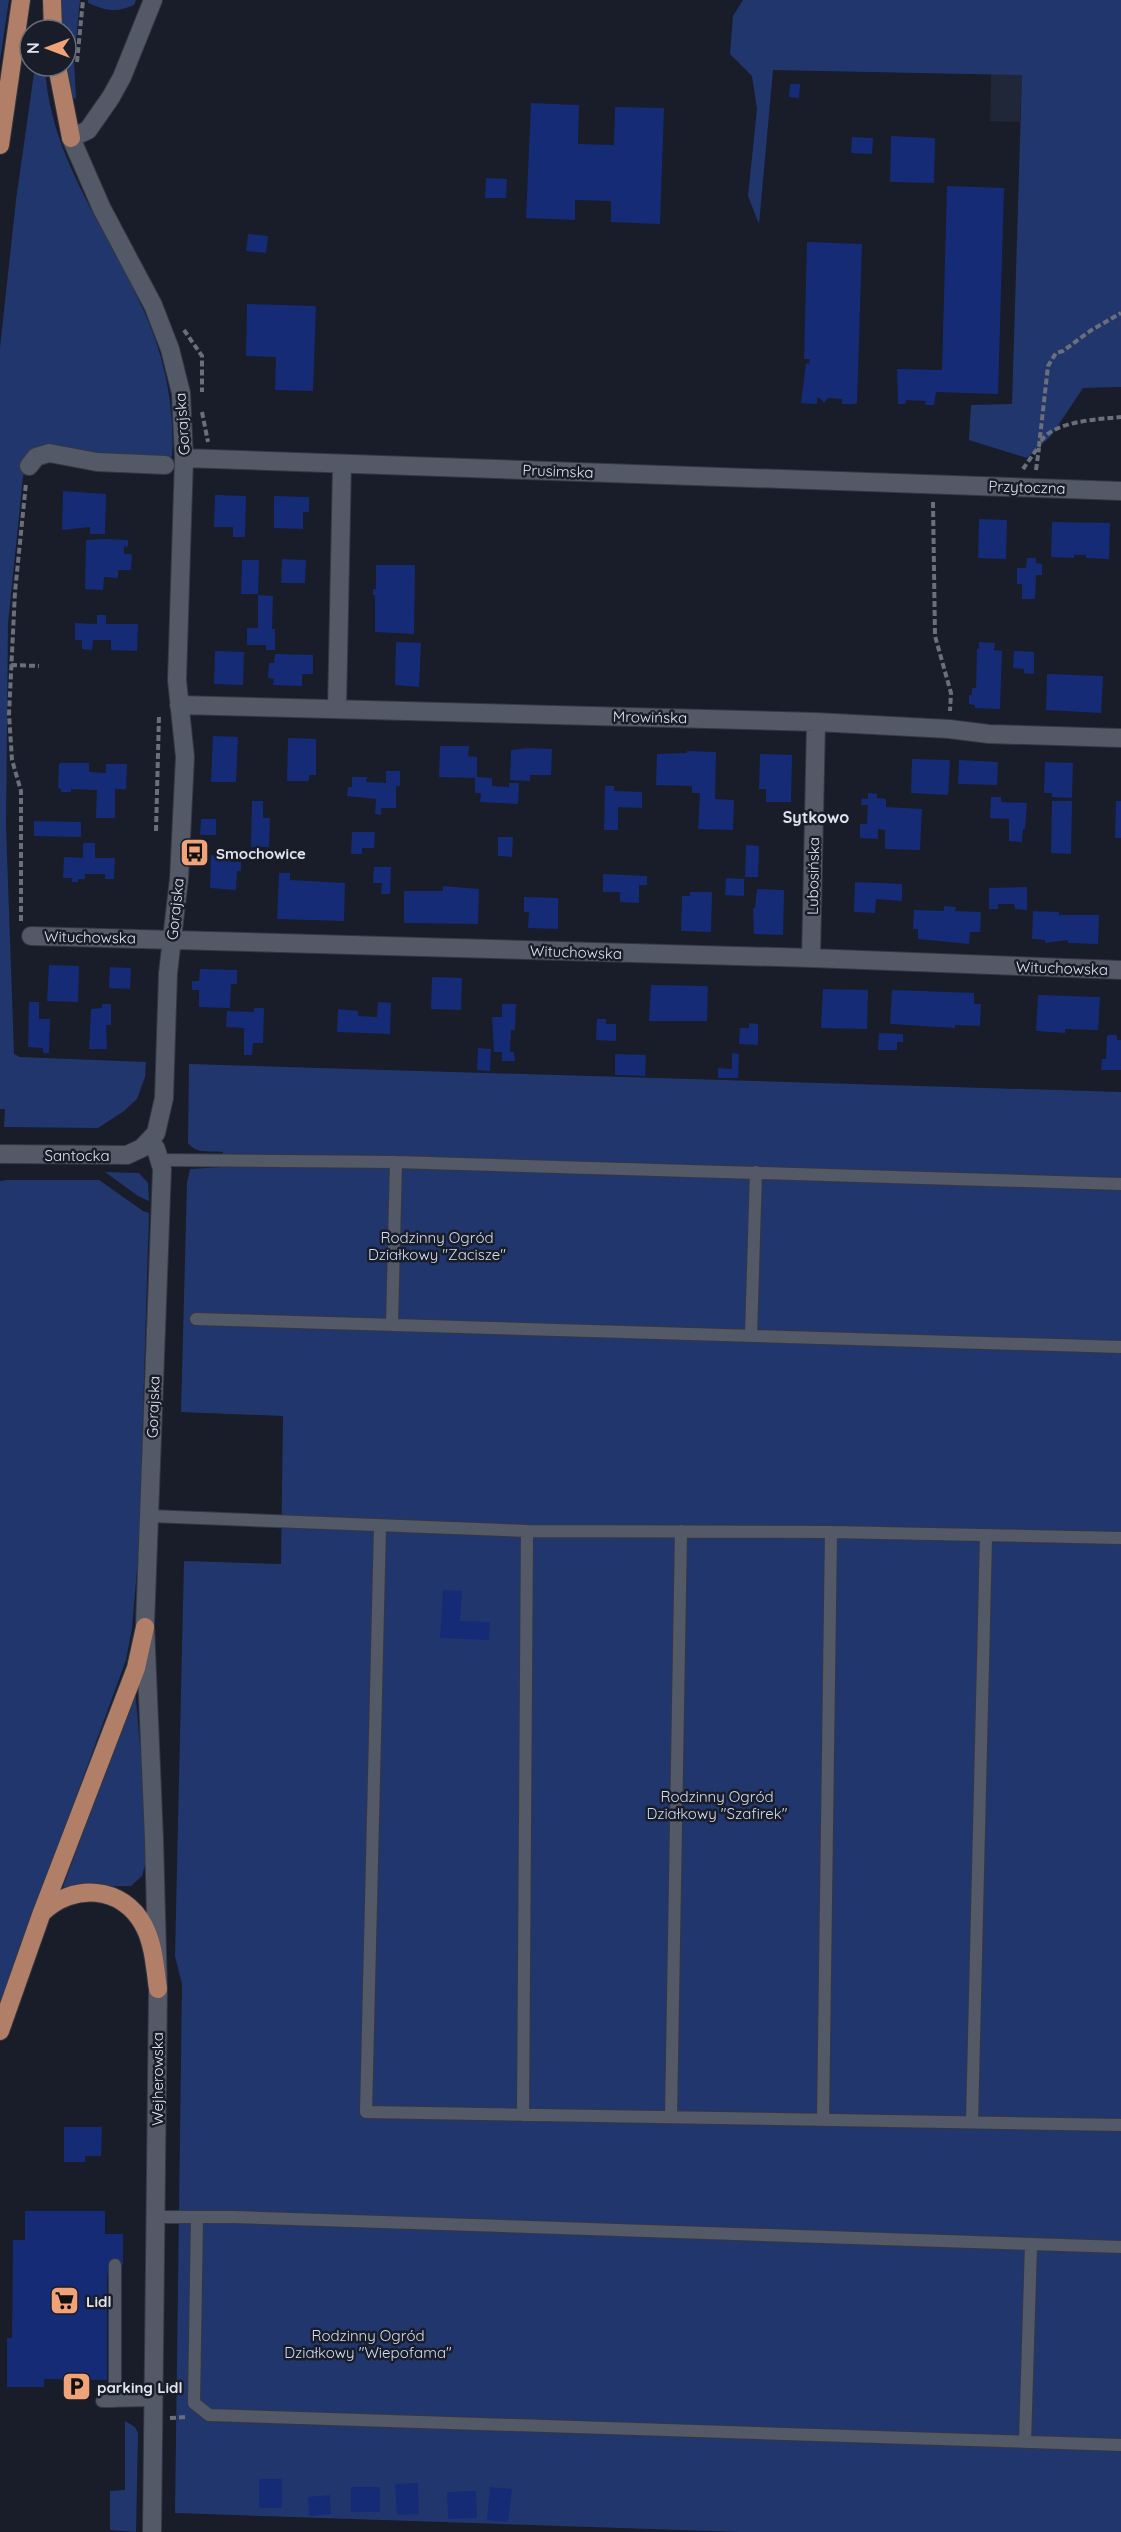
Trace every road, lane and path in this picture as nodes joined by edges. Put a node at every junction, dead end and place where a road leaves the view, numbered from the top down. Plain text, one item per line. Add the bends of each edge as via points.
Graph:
1 (21, 0) edge
2 (52, 0) edge
3 (153, 0) edge
4 (53, 18) edge
5 (59, 78) edge
6 (71, 138) junction
7 (0, 145) edge
8 (1121, 314) edge
9 (1121, 417) edge
10 (1039, 446) junction
11 (184, 458) junction
12 (165, 465) joint
13 (342, 465) junction
14 (29, 466) joint
15 (932, 483) junction
16 (1027, 487) junction
17 (1121, 491) edge
18 (11, 665) junction
19 (39, 666) dead end
20 (179, 705) junction
21 (337, 709) junction
22 (816, 722) junction
23 (949, 729) junction
24 (1121, 738) edge
25 (31, 936) joint
26 (172, 938) junction
27 (812, 958) junction
28 (1121, 970) edge
29 (150, 1141) junction
30 (0, 1154) edge
31 (160, 1160) junction
32 (396, 1162) junction
33 (756, 1172) junction
34 (1121, 1184) edge
35 (196, 1319) dead end
36 (392, 1324) junction
37 (750, 1336) junction
38 (1121, 1347) edge
39 (150, 1516) junction
40 (380, 1526) junction
41 (527, 1531) junction
42 (681, 1531) junction
43 (831, 1532) junction
44 (986, 1537) junction
45 (1121, 1538) edge
46 (145, 1627) junction
47 (41, 1915) junction
48 (158, 1989) junction
49 (0, 2031) edge
50 (523, 2115) junction
51 (671, 2117) junction
52 (824, 2120) junction
53 (972, 2122) junction
54 (1121, 2125) edge
55 (156, 2217) junction
56 (197, 2217) junction
57 (1031, 2245) junction
58 (1121, 2247) edge
59 (115, 2265) dead end
60 (154, 2400) junction
61 (1025, 2442) junction
62 (1121, 2445) edge
63 (152, 2532) edge

1 - 7 main road
2 - 4 main road
3 - 6 street via 111,97 88,130
5 - 6 main road
6 - 11 street, Gorajska via 97,200 153,305 170,349 181,393
8 - 10 path via 1056,353 1048,366
9 - 10 path via 1087,420 1050,431
10 - 16 path
10 - 16 path via 1019,474
11 - 12 lane
11 - 13 street, Prusimska
11 - 20 street, Gorajska
12 - 14 street via 97,462 49,453 36,457
13 - 15 street, Prusimska
13 - 21 street
14 - 18 path
15 - 16 street, Przytoczna
15 - 23 path via 935,636 951,693
16 - 17 street, Przytoczna
18 - 19 path
18 - 25 path via 12,760 21,791 21,935
20 - 21 street, Mrowińska
20 - 26 street, Gorajska via 185,757
21 - 22 street, Mrowińska
22 - 23 street, Mrowińska
22 - 27 street, Lubosińska
23 - 24 street, Mrowińska
25 - 26 street, Wituchowska
26 - 27 street, Wituchowska
26 - 29 street, Gorajska via 165,1098 156,1133
27 - 28 street, Wituchowska
29 - 30 street, Santocka via 127,1155
29 - 31 street, Gorajska
31 - 32 lane
31 - 39 street, Gorajska
32 - 33 lane
32 - 36 lane
33 - 34 lane
33 - 37 lane
35 - 36 lane
36 - 37 lane
37 - 38 lane
39 - 40 lane
39 - 46 street, Gorajska
40 - 41 lane
40 - 50 lane via 366,2112
41 - 42 lane
41 - 50 lane
42 - 43 lane
42 - 51 lane
43 - 44 lane
43 - 52 lane
44 - 45 lane
44 - 53 lane
46 - 47 main road via 136,1668
46 - 48 street, Wejherowska
47 - 48 main road via 53,1902 81,1893 101,1893 119,1901 134,1912 145,1928
47 - 49 main road
48 - 55 street, Wejherowska
50 - 51 lane
51 - 52 lane
52 - 53 lane
53 - 54 lane
55 - 56 lane
55 - 60 street, Wejherowska
56 - 57 lane
56 - 61 lane via 194,2403 208,2415
57 - 58 lane
57 - 61 lane
59 - 60 lane via 108,2401
60 - 63 street, Wejherowska
61 - 62 lane

